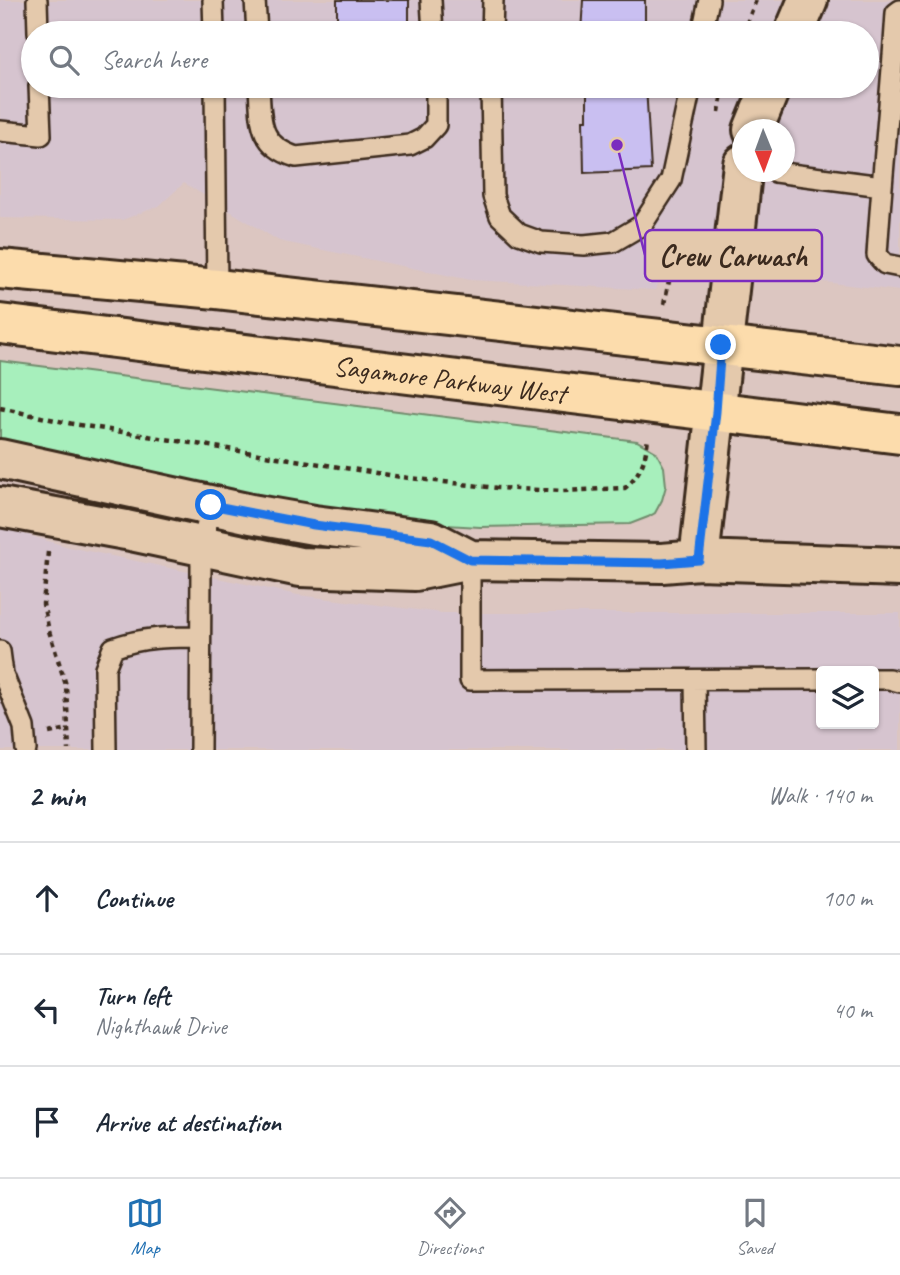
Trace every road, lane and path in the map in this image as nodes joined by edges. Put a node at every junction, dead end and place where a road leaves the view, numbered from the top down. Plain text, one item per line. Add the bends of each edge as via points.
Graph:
1 (37, 0) edge
2 (213, 0) edge
3 (255, 0) edge
4 (431, 0) edge
5 (493, 0) edge
6 (709, 0) edge
7 (756, 0) edge
8 (808, 0) edge
9 (900, 10) edge
10 (38, 21) edge
11 (214, 21) edge
12 (256, 21) edge
13 (432, 21) edge
14 (492, 21) edge
15 (705, 21) edge
16 (748, 21) edge
17 (799, 21) edge
18 (40, 98) edge
19 (215, 98) edge
20 (260, 98) edge
21 (436, 98) edge
22 (491, 98) edge
23 (688, 98) edge
24 (766, 98) edge
25 (758, 119) edge
26 (0, 131) edge
27 (795, 174) edge
28 (748, 182) edge
29 (881, 186) junction
30 (900, 267) edge
31 (0, 269) edge
32 (218, 289) junction
33 (0, 324) edge
34 (721, 345) junction
35 (900, 366) edge
36 (716, 412) junction
37 (73, 424) dead end
38 (900, 433) edge
39 (0, 459) edge
40 (62, 474) junction
41 (211, 505) junction
42 (0, 507) edge
43 (55, 516) junction
44 (202, 547) junction
45 (470, 560) junction
46 (699, 560) junction
47 (900, 567) edge
48 (200, 637) junction
49 (0, 651) edge
50 (816, 679) edge
51 (879, 679) edge
52 (695, 680) junction
53 (900, 682) edge
54 (26, 750) edge
55 (69, 750) edge
56 (106, 750) edge
57 (200, 750) edge
58 (696, 750) edge

1 - 10 lane
2 - 11 lane
3 - 12 lane
4 - 13 lane
5 - 14 lane
6 - 15 lane
7 - 16 path
8 - 17 street
9 - 29 lane via 896,13
18 - 26 lane via 41,135
19 - 32 lane
20 - 21 lane via 261,121 268,138 280,152 296,157 410,145 436,125
22 - 23 lane via 493,196 500,216 519,234 541,242 584,245 613,242 642,225 671,180
24 - 25 street
27 - 29 lane
28 - 34 street
29 - 30 lane via 877,255 885,264
31 - 32 highway
32 - 34 highway
33 - 36 highway, Sagamore Parkway West
34 - 35 highway
34 - 36 street
36 - 38 highway, Sagamore Parkway West
36 - 46 street
37 - 40 path
39 - 40 street
40 - 41 street
41 - 44 lane
41 - 45 street via 314,525 431,540
42 - 43 street
43 - 44 street
43 - 55 path via 43,604 66,685
44 - 45 street via 300,567 415,571
44 - 48 lane
45 - 46 street
45 - 52 lane via 470,680
46 - 47 street
48 - 56 lane via 158,636 113,648 104,668
48 - 57 lane
49 - 54 lane via 24,727
50 - 52 lane
51 - 53 lane
52 - 58 lane

